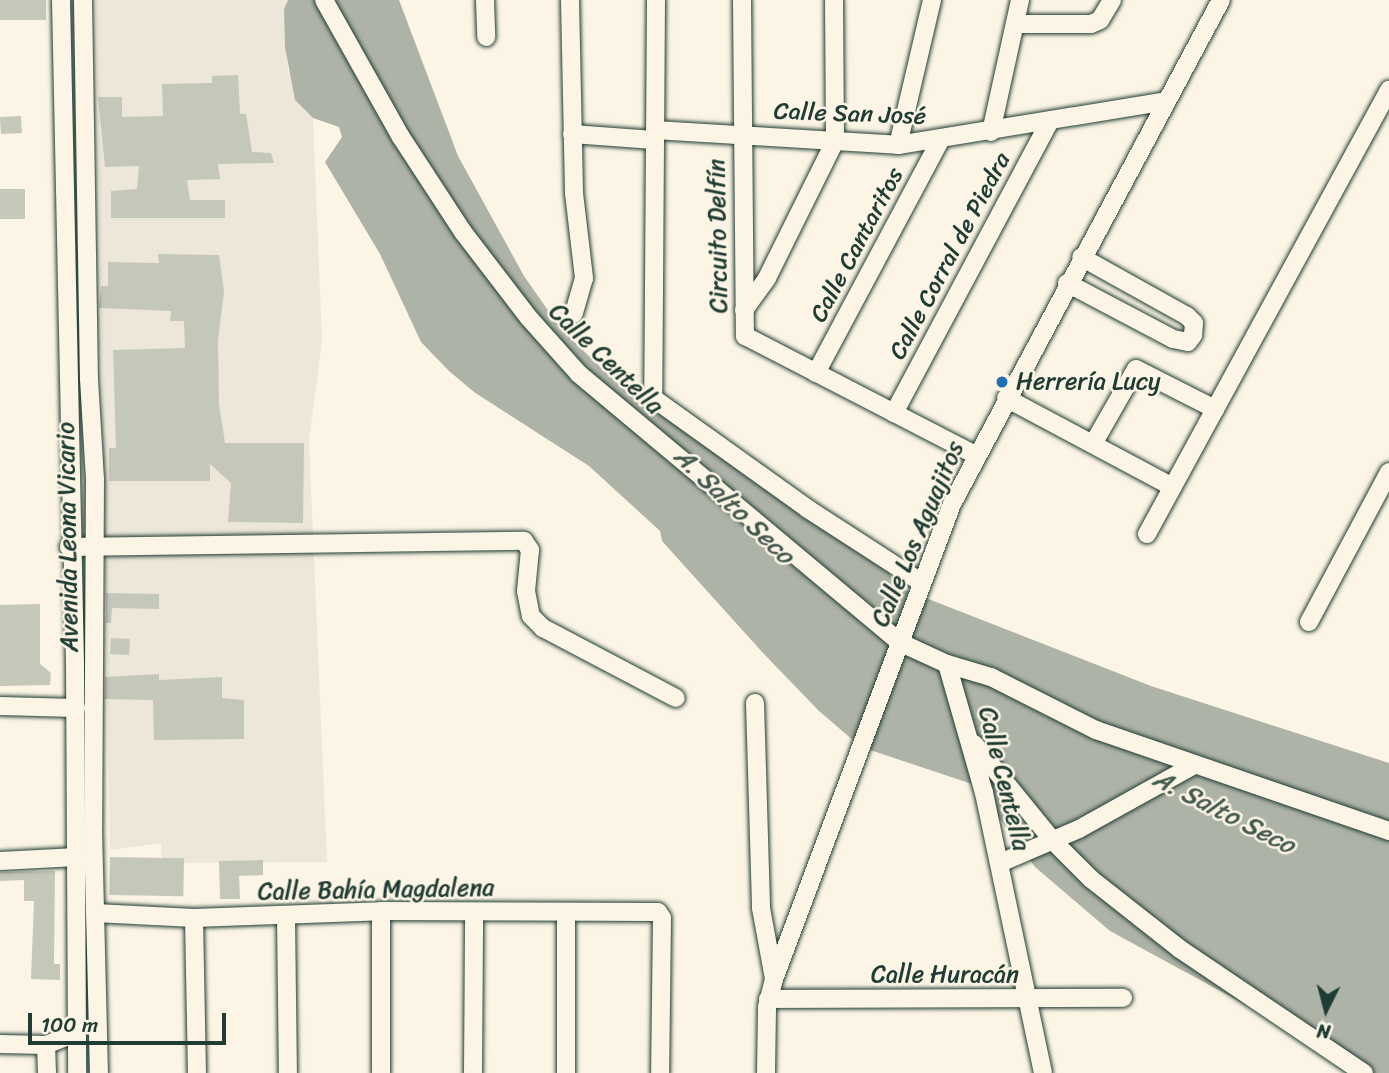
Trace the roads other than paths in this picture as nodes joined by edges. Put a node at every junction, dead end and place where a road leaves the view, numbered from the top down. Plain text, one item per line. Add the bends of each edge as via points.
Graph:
1 (61, 0) edge
2 (83, 0) edge
3 (324, 0) edge
4 (485, 0) edge
5 (570, 0) edge
6 (656, 0) edge
7 (742, 0) edge
8 (834, 0) edge
9 (932, 0) edge
10 (1020, 0) edge
11 (1112, 0) edge
12 (1221, 0) edge
13 (1015, 24) junction
14 (486, 37) dead end
15 (1389, 90) edge
16 (1166, 101) junction
17 (1050, 121) junction
18 (991, 132) junction
19 (572, 134) junction
20 (654, 135) junction
21 (741, 135) junction
22 (835, 141) junction
23 (940, 141) junction
24 (898, 145) junction
25 (1081, 257) junction
26 (1067, 283) junction
27 (744, 310) junction
28 (574, 314) dead end
29 (816, 373) junction
30 (1006, 398) junction
31 (1215, 409) junction
32 (894, 413) junction
33 (1093, 444) junction
34 (976, 455) junction
35 (1387, 479) edge
36 (1173, 486) junction
37 (1147, 534) dead end
38 (69, 547) junction
39 (96, 548) junction
40 (921, 582) junction
41 (1309, 622) dead end
42 (899, 642) junction
43 (947, 664) junction
44 (676, 698) dead end
45 (754, 703) dead end
46 (0, 706) edge
47 (76, 708) junction
48 (969, 738) junction
49 (1194, 765) junction
50 (1389, 831) edge
51 (1053, 841) junction
52 (77, 858) junction
53 (0, 861) edge
54 (1000, 863) junction
55 (381, 911) junction
56 (474, 912) junction
57 (566, 912) junction
58 (95, 913) junction
59 (286, 916) junction
60 (194, 918) junction
61 (774, 979) junction
62 (1123, 998) dead end
63 (768, 999) junction
64 (1027, 999) junction
65 (76, 1033) junction
66 (0, 1044) edge
67 (46, 1045) junction
68 (47, 1073) edge
69 (77, 1073) edge
70 (99, 1073) edge
71 (197, 1073) edge
72 (288, 1073) edge
73 (381, 1073) edge
74 (473, 1073) edge
75 (566, 1073) edge
76 (660, 1073) edge
77 (766, 1073) edge
78 (1043, 1073) edge
79 (1364, 1073) edge

1 - 38 street, Avenida Leona Vicario
2 - 39 street, Avenida Leona Vicario
3 - 42 street, Calle Centella via 456,222 529,318 579,374
4 - 14 street
5 - 19 street
6 - 20 street
7 - 21 street, Circuito Delfín
8 - 22 street
9 - 24 street
10 - 13 street
11 - 13 street via 1100,20 1091,24
12 - 16 street, Calle Los Aguajitos
13 - 18 street
15 - 31 street
16 - 17 street, Calle San José
16 - 25 street, Calle Los Aguajitos
17 - 18 street, Calle San José
17 - 32 street, Calle Corral de Piedra
18 - 23 street, Calle San José
19 - 20 street, Calle San José
19 - 28 street via 584,278
20 - 21 street, Calle San José
20 - 40 street via 657,274 650,366 653,398 808,509
21 - 22 street, Calle San José
21 - 27 street, Circuito Delfín
22 - 24 street, Calle San José
22 - 27 street via 767,278
23 - 24 street, Calle San José
23 - 29 street, Calle Cantaritos
25 - 26 street, Calle Los Aguajitos
25 - 26 street via 1187,316 1194,323 1193,335 1188,342 1173,339
26 - 30 street, Calle Los Aguajitos
27 - 29 street, Circuito Delfín via 749,341
29 - 32 street, Circuito Delfín
30 - 33 street
30 - 34 street, Calle Los Aguajitos
31 - 33 street via 1136,369
31 - 36 street
32 - 34 street, Circuito Delfín
33 - 36 street
34 - 40 street, Calle Los Aguajitos
35 - 41 street
36 - 37 street
38 - 39 street
38 - 47 street, Avenida Leona Vicario
39 - 44 street via 524,541 530,550 526,591 531,616 543,628
39 - 58 street, Avenida Leona Vicario
40 - 42 street, Calle Los Aguajitos
42 - 43 street, Calle Centella
42 - 61 street, Calle Los Aguajitos
43 - 48 street, Calle Centella
43 - 49 street via 992,677 1096,730
45 - 61 street via 761,908
46 - 47 street
47 - 52 street, Avenida Leona Vicario
48 - 51 street
48 - 54 street, Calle Centella
49 - 50 street
49 - 51 street
51 - 54 street
51 - 79 street via 1090,879 1180,948
52 - 53 street
52 - 65 street, Avenida Leona Vicario
54 - 64 street, Calle Centella
55 - 56 street, Calle Bahía Magdalena
55 - 59 street, Calle Bahía Magdalena
55 - 73 street
56 - 57 street, Calle Bahía Magdalena
56 - 74 street
57 - 75 street
57 - 76 street, Calle Bahía Magdalena via 658,912 662,918
58 - 60 street, Calle Bahía Magdalena
58 - 70 street, Avenida Leona Vicario
59 - 60 street, Calle Bahía Magdalena
59 - 72 street
60 - 71 street
61 - 63 street, Calle Los Aguajitos
62 - 64 street, Calle Huracán
63 - 64 street, Calle Huracán
63 - 77 street, Calle Los Aguajitos
64 - 78 street, Calle Centella
65 - 67 street
65 - 69 street, Avenida Leona Vicario
66 - 67 street
67 - 68 street

